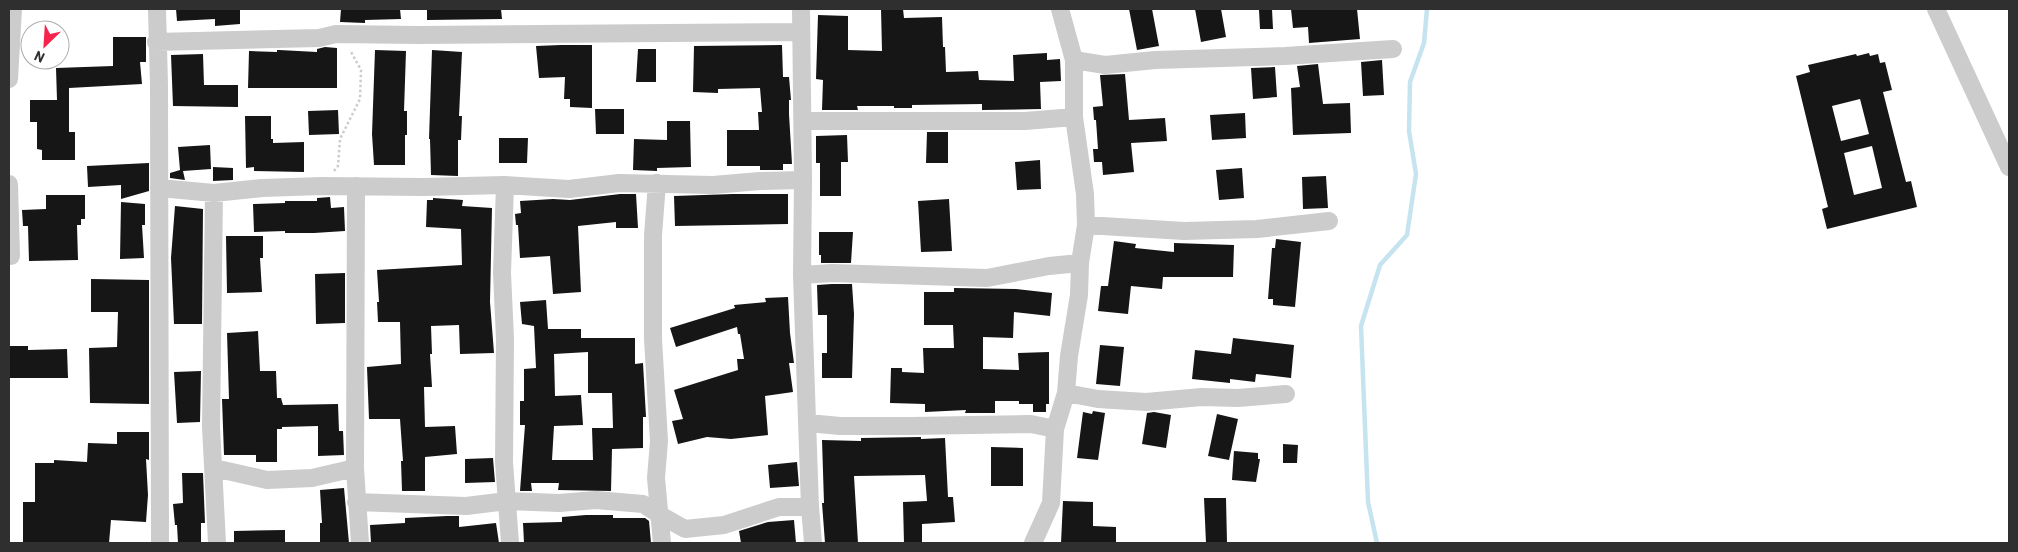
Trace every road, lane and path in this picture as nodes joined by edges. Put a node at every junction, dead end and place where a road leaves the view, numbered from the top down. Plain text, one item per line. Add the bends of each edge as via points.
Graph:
1 (13, 9) edge
2 (157, 9) edge
3 (801, 9) edge
4 (1060, 9) edge
5 (1936, 9) edge
6 (802, 32) junction
7 (336, 34) junction
8 (156, 42) junction
9 (1393, 49) dead end
10 (1074, 60) junction
11 (9, 79) edge
12 (1074, 117) junction
13 (803, 121) junction
14 (2009, 167) edge
15 (803, 180) junction
16 (657, 183) junction
17 (9, 184) edge
18 (505, 185) junction
19 (322, 186) junction
20 (356, 186) junction
21 (160, 188) junction
22 (214, 193) junction
23 (1330, 220) dead end
24 (1086, 225) junction
25 (11, 256) dead end
26 (1080, 263) junction
27 (802, 275) junction
28 (1066, 393) junction
29 (1286, 394) dead end
30 (808, 423) junction
31 (1055, 429) junction
32 (214, 468) junction
33 (355, 468) junction
34 (507, 501) junction
35 (356, 502) junction
36 (810, 507) junction
37 (660, 515) junction
38 (160, 543) edge
39 (217, 543) edge
40 (360, 543) edge
41 (510, 543) edge
42 (662, 543) edge
43 (813, 543) edge
44 (1033, 543) edge

1 - 11 street
2 - 8 street
3 - 6 street
4 - 10 street
5 - 14 street
6 - 7 street
6 - 13 street
7 - 8 street via 319,38
7 - 19 path via 361,70 360,99 340,140 338,166
8 - 21 street
9 - 10 street via 1105,65
10 - 12 street
12 - 13 street via 1025,121
12 - 24 street
13 - 15 street
15 - 16 street via 713,185
15 - 27 street
16 - 18 street via 569,189
16 - 37 street via 653,235 653,338 659,441 656,478
17 - 25 street
18 - 20 street
18 - 34 street via 502,281 506,339 504,462
19 - 20 street
19 - 22 street
20 - 33 street
21 - 22 street
21 - 38 street
22 - 32 street via 211,427
23 - 24 street via 1257,229 1184,231
24 - 26 street
26 - 27 street via 987,278
26 - 28 street
27 - 30 street
28 - 29 street via 1146,402
28 - 31 street
30 - 31 street via 840,426 1031,424
30 - 36 street
31 - 44 street via 1051,503
32 - 33 street via 267,480 312,478
32 - 39 street
33 - 35 street
34 - 35 street via 466,506
34 - 37 street via 558,503 596,500 643,504
34 - 41 street
35 - 40 street
36 - 37 street via 779,507 724,525 685,529
36 - 43 street
37 - 42 street

